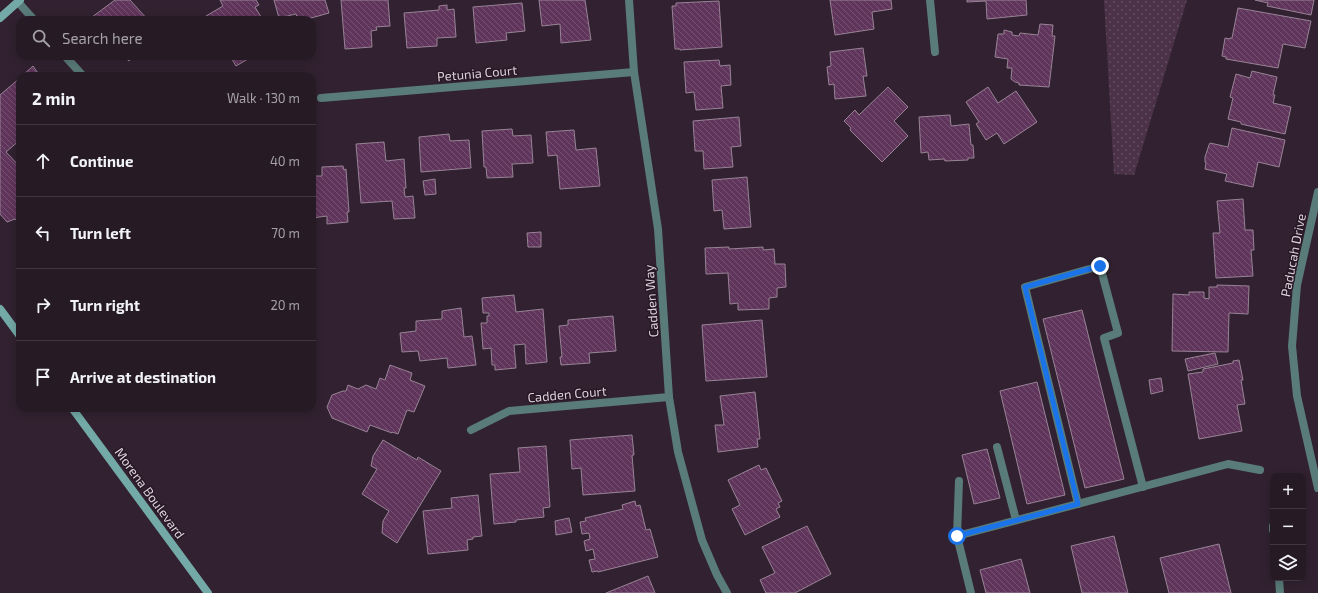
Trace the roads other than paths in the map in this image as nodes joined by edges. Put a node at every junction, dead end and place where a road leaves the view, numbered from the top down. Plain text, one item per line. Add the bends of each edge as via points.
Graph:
1 (629, 0) edge
2 (930, 0) edge
3 (19, 1) edge
4 (31, 16) edge
5 (0, 18) edge
6 (935, 52) dead end
7 (68, 60) edge
8 (79, 72) edge
9 (634, 72) junction
10 (321, 98) dead end
11 (1318, 192) edge
12 (0, 309) edge
13 (16, 331) edge
14 (669, 397) junction
15 (75, 412) edge
16 (471, 430) dead end
17 (997, 447) dead end
18 (1260, 470) dead end
19 (959, 481) dead end
20 (1143, 487) junction
21 (1318, 488) edge
22 (1078, 504) junction
23 (1016, 520) junction
24 (957, 536) junction
25 (1279, 581) edge
26 (208, 593) edge
27 (727, 593) edge
28 (971, 593) edge
29 (1280, 593) edge

1 - 9 street, Cadden Way
2 - 6 street
3 - 4 street
3 - 5 main road
7 - 8 street
9 - 10 street, Petunia Court
9 - 14 street, Cadden Way via 658,229
11 - 21 street, Paducah Drive via 1297,285 1292,346 1297,396
12 - 13 main road
14 - 16 street, Cadden Court via 509,411
14 - 27 street, Cadden Way via 678,452 702,540
15 - 26 main road, Morena Boulevard
17 - 23 street
18 - 20 street via 1228,464
19 - 24 street
20 - 22 street
20 - 22 street via 1104,338 1118,333 1100,266 1025,287
22 - 23 street
23 - 24 street
24 - 28 street
25 - 29 street

